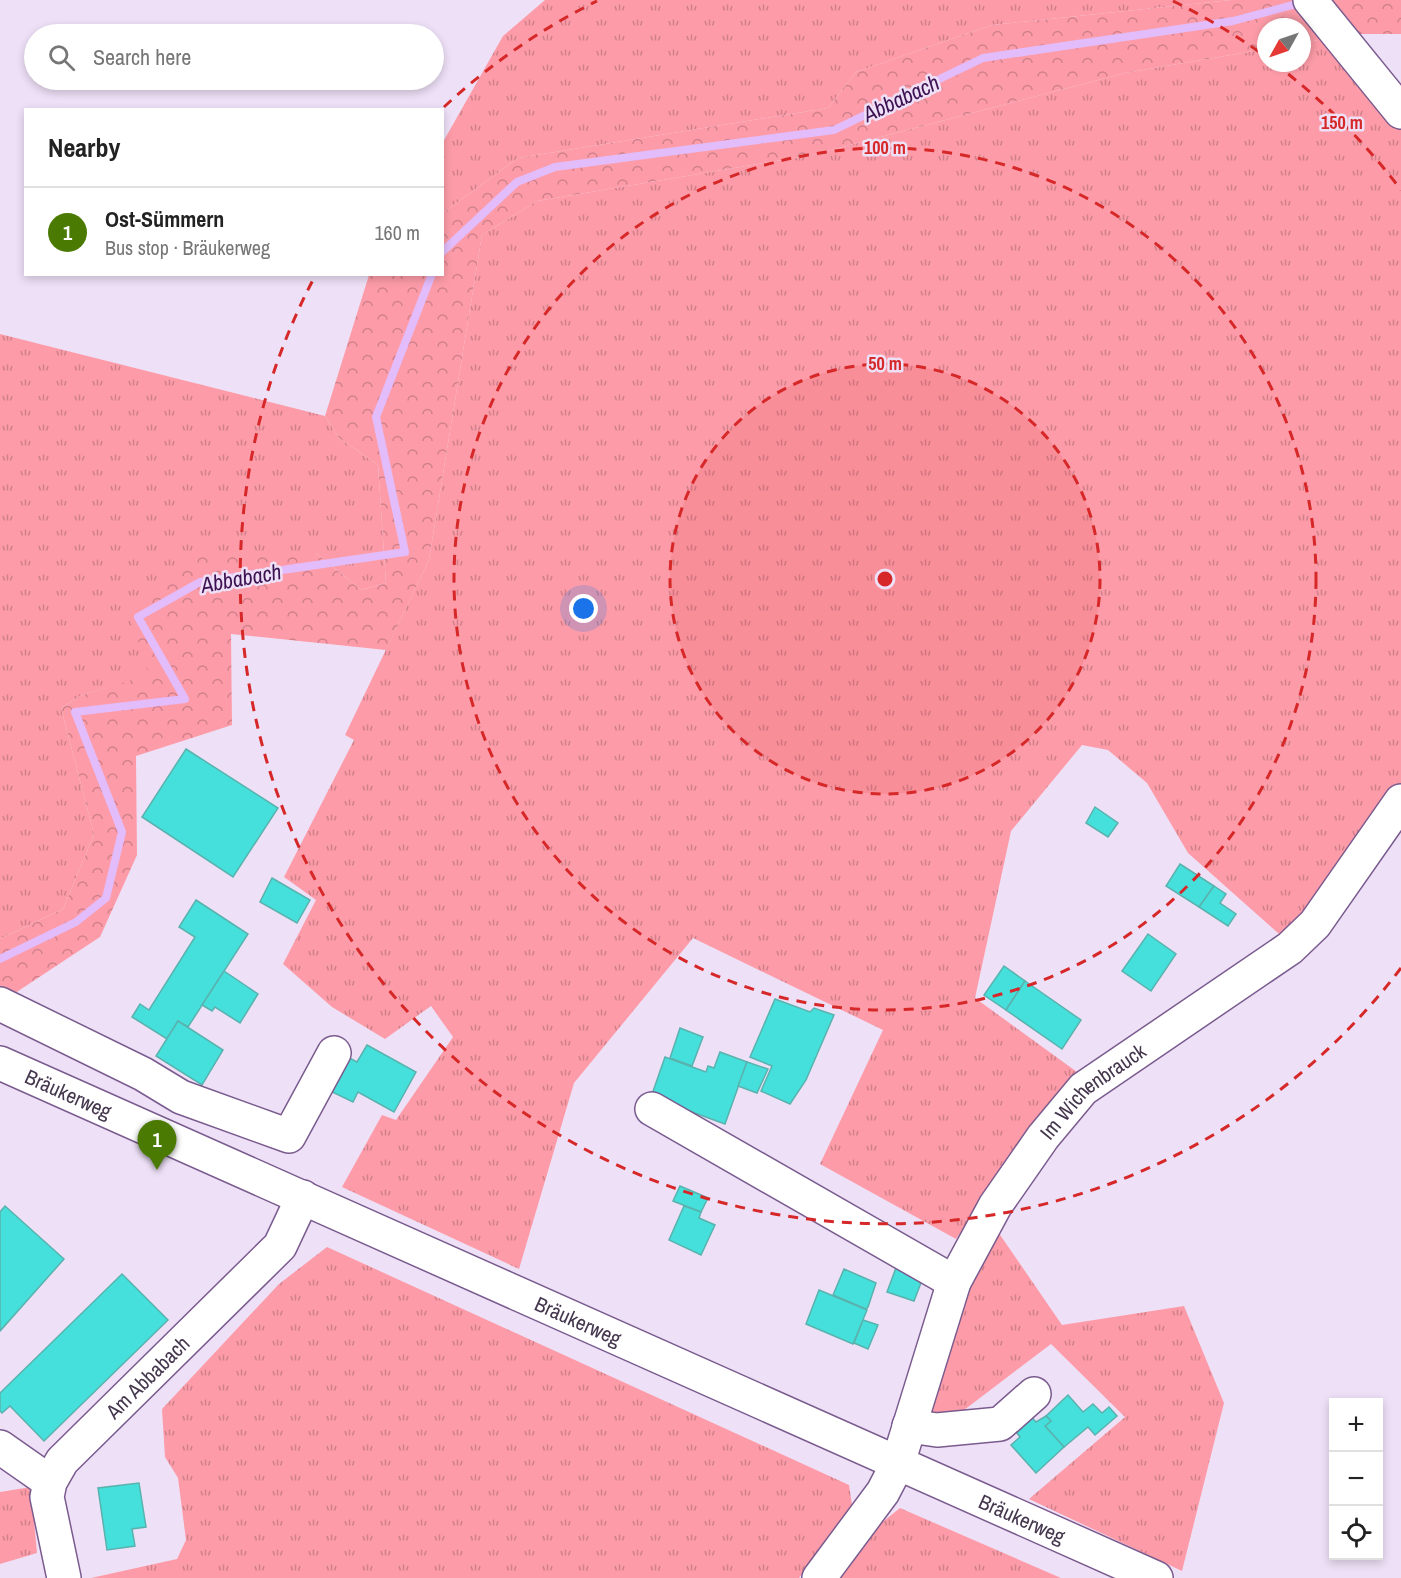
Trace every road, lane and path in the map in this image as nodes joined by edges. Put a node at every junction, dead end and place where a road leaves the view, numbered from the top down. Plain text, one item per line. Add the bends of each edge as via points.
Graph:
1 (1315, 6) edge
2 (1401, 112) edge
3 (1401, 801) edge
4 (0, 1004) edge
5 (334, 1053) dead end
6 (0, 1063) edge
7 (182, 1096) junction
8 (652, 1110) dead end
9 (161, 1134) junction
10 (303, 1197) junction
11 (954, 1282) junction
12 (1034, 1394) dead end
13 (909, 1426) junction
14 (0, 1447) edge
15 (898, 1463) junction
16 (50, 1482) junction
17 (64, 1578) edge
18 (819, 1578) edge
19 (1156, 1578) edge

1 - 2 street
3 - 11 street, Im Wichenbrauck via 1315,924 1290,948 1083,1089 1043,1137 995,1206
4 - 7 street
5 - 7 street via 290,1136
6 - 9 street, Bräukerweg
7 - 9 street
8 - 11 street
9 - 10 street, Bräukerweg
10 - 15 street, Bräukerweg
10 - 16 street, Am Abbabach via 280,1246 62,1461
11 - 13 street, Im Wichenbrauck
12 - 13 street via 1000,1424 937,1430
13 - 15 street, Im Wichenbrauck
14 - 16 street
15 - 18 street, Im Wichenbrauck via 883,1492
15 - 19 street, Bräukerweg
16 - 17 street via 49,1513

